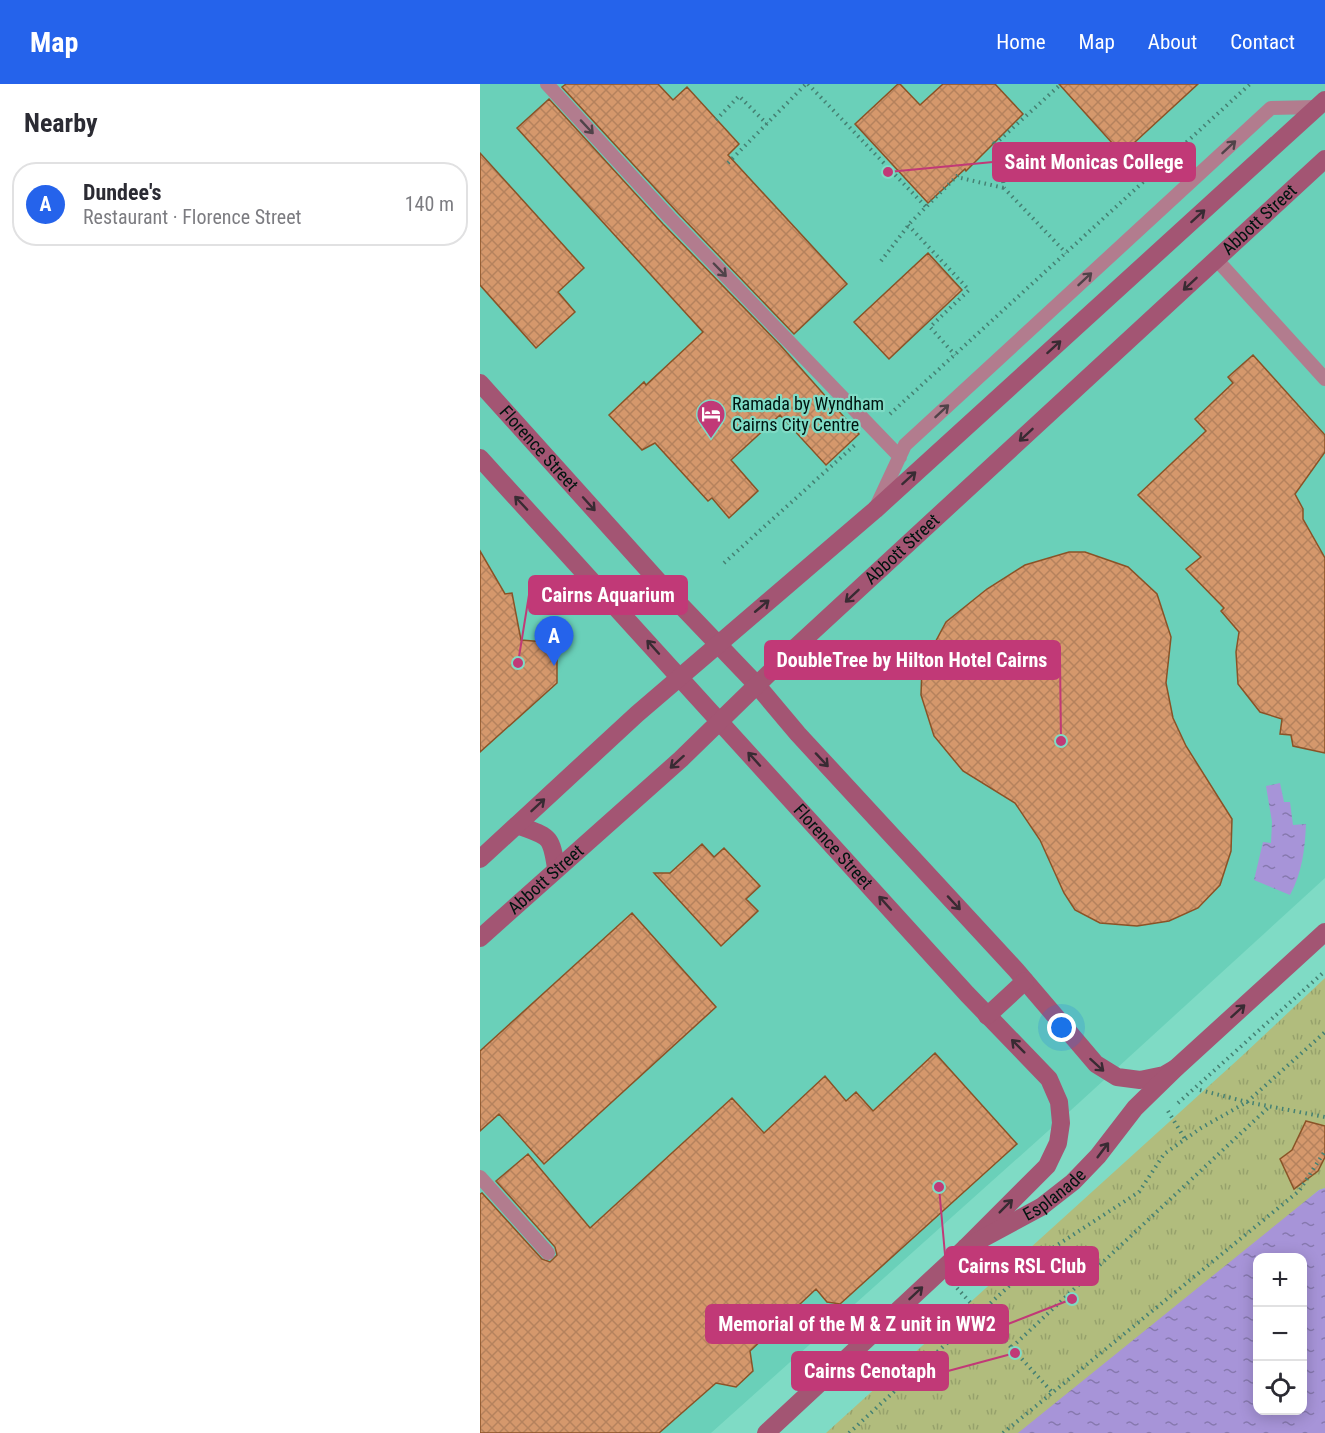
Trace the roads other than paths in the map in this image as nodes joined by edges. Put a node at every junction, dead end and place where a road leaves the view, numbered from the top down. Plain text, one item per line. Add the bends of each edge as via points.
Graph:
1 (547, 84) edge
2 (1321, 103) edge
3 (1325, 159) edge
4 (1217, 260) junction
5 (1325, 379) edge
6 (480, 382) edge
7 (900, 457) junction
8 (480, 458) edge
9 (875, 510) junction
10 (717, 644) junction
11 (680, 676) junction
12 (756, 684) junction
13 (720, 722) junction
14 (518, 825) junction
15 (480, 860) edge
16 (556, 868) junction
17 (1325, 932) edge
18 (480, 938) edge
19 (1025, 981) junction
20 (987, 1016) junction
21 (1176, 1068) junction
22 (480, 1177) edge
23 (965, 1248) junction
24 (548, 1253) dead end
25 (766, 1433) edge

1 -> 7 lane
7 -> 2 lane via 905,445 1271,108
9 -> 2 street
3 - 4 street, Abbott Street
4 - 5 lane
4 -> 12 street, Abbott Street
6 -> 10 street, Florence Street
7 - 9 lane
11 -> 8 street, Florence Street
10 -> 9 street
10 - 11 street
10 - 12 street, Florence Street
11 - 13 street, Florence Street
14 -> 11 street
12 - 13 street, Abbott Street
12 -> 19 street, Florence Street
13 -> 16 street, Abbott Street
20 -> 13 street, Florence Street
14 - 15 street
14 - 16 street via 546,837 552,845
16 - 18 street, Abbott Street
21 -> 17 street, Esplanade
19 - 20 street
19 -> 21 street, Florence Street via 1106,1072 1140,1080
23 -> 20 street, Florence Street via 1047,1166 1061,1129 1059,1102 1049,1078
23 -> 21 street, Esplanade via 1062,1192
22 - 24 lane
25 -> 23 street, Esplanade

